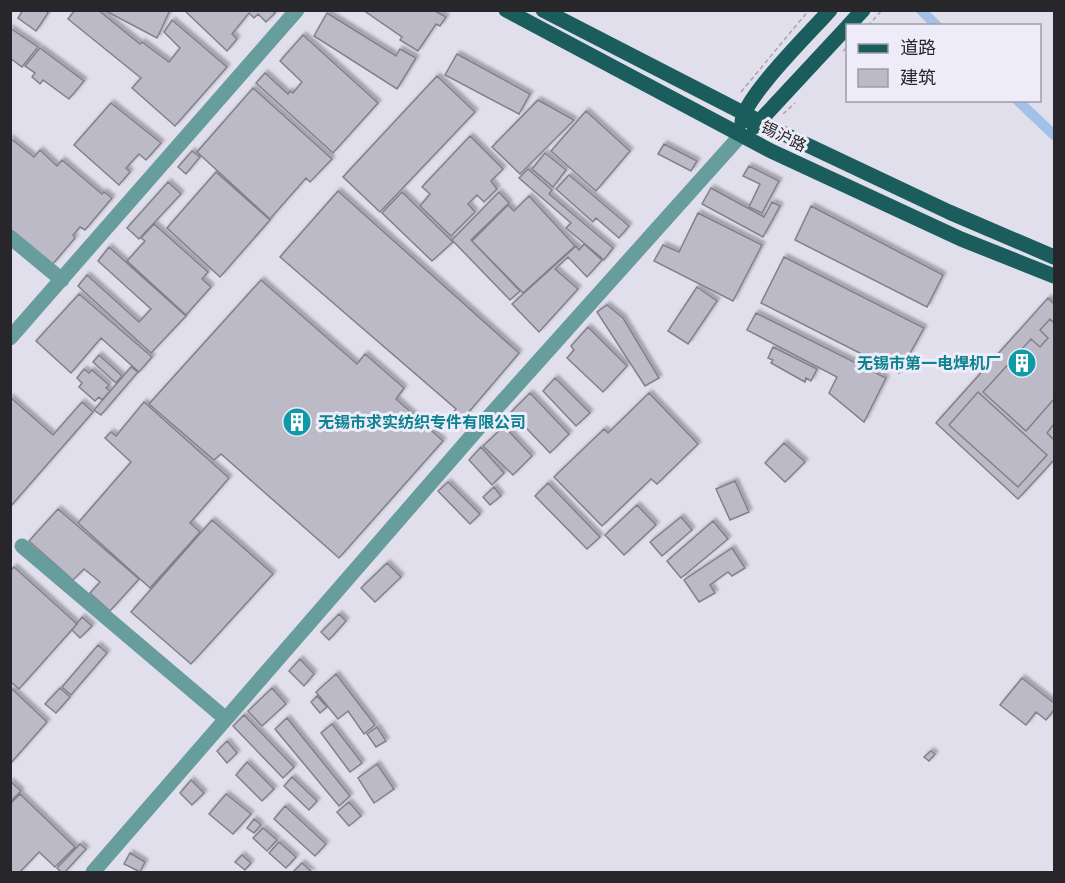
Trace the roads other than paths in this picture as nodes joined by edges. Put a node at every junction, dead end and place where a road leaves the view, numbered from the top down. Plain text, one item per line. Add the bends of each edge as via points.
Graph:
1 (297, 10) edge
2 (506, 10) edge
3 (543, 10) edge
4 (830, 10) edge
5 (863, 10) edge
6 (850, 24) edge
7 (846, 28) edge
8 (742, 114) junction
9 (760, 123) junction
10 (741, 135) junction
11 (10, 237) edge
12 (1054, 257) edge
13 (1054, 276) edge
14 (62, 280) junction
15 (10, 338) edge
16 (22, 546) dead end
17 (226, 719) junction
18 (93, 873) edge

1 - 14 street
2 - 10 main road, 锡沪路
3 - 8 main road, 锡沪路
4 - 8 main road
5 - 6 main road
7 - 9 main road
8 - 9 main road, 锡沪路
8 - 10 main road
9 - 10 main road
9 - 12 main road, 锡沪路 via 949,213
10 - 13 main road, 锡沪路 via 961,238
10 - 17 street via 475,432
11 - 14 street
14 - 15 street
16 - 17 street
17 - 18 street

